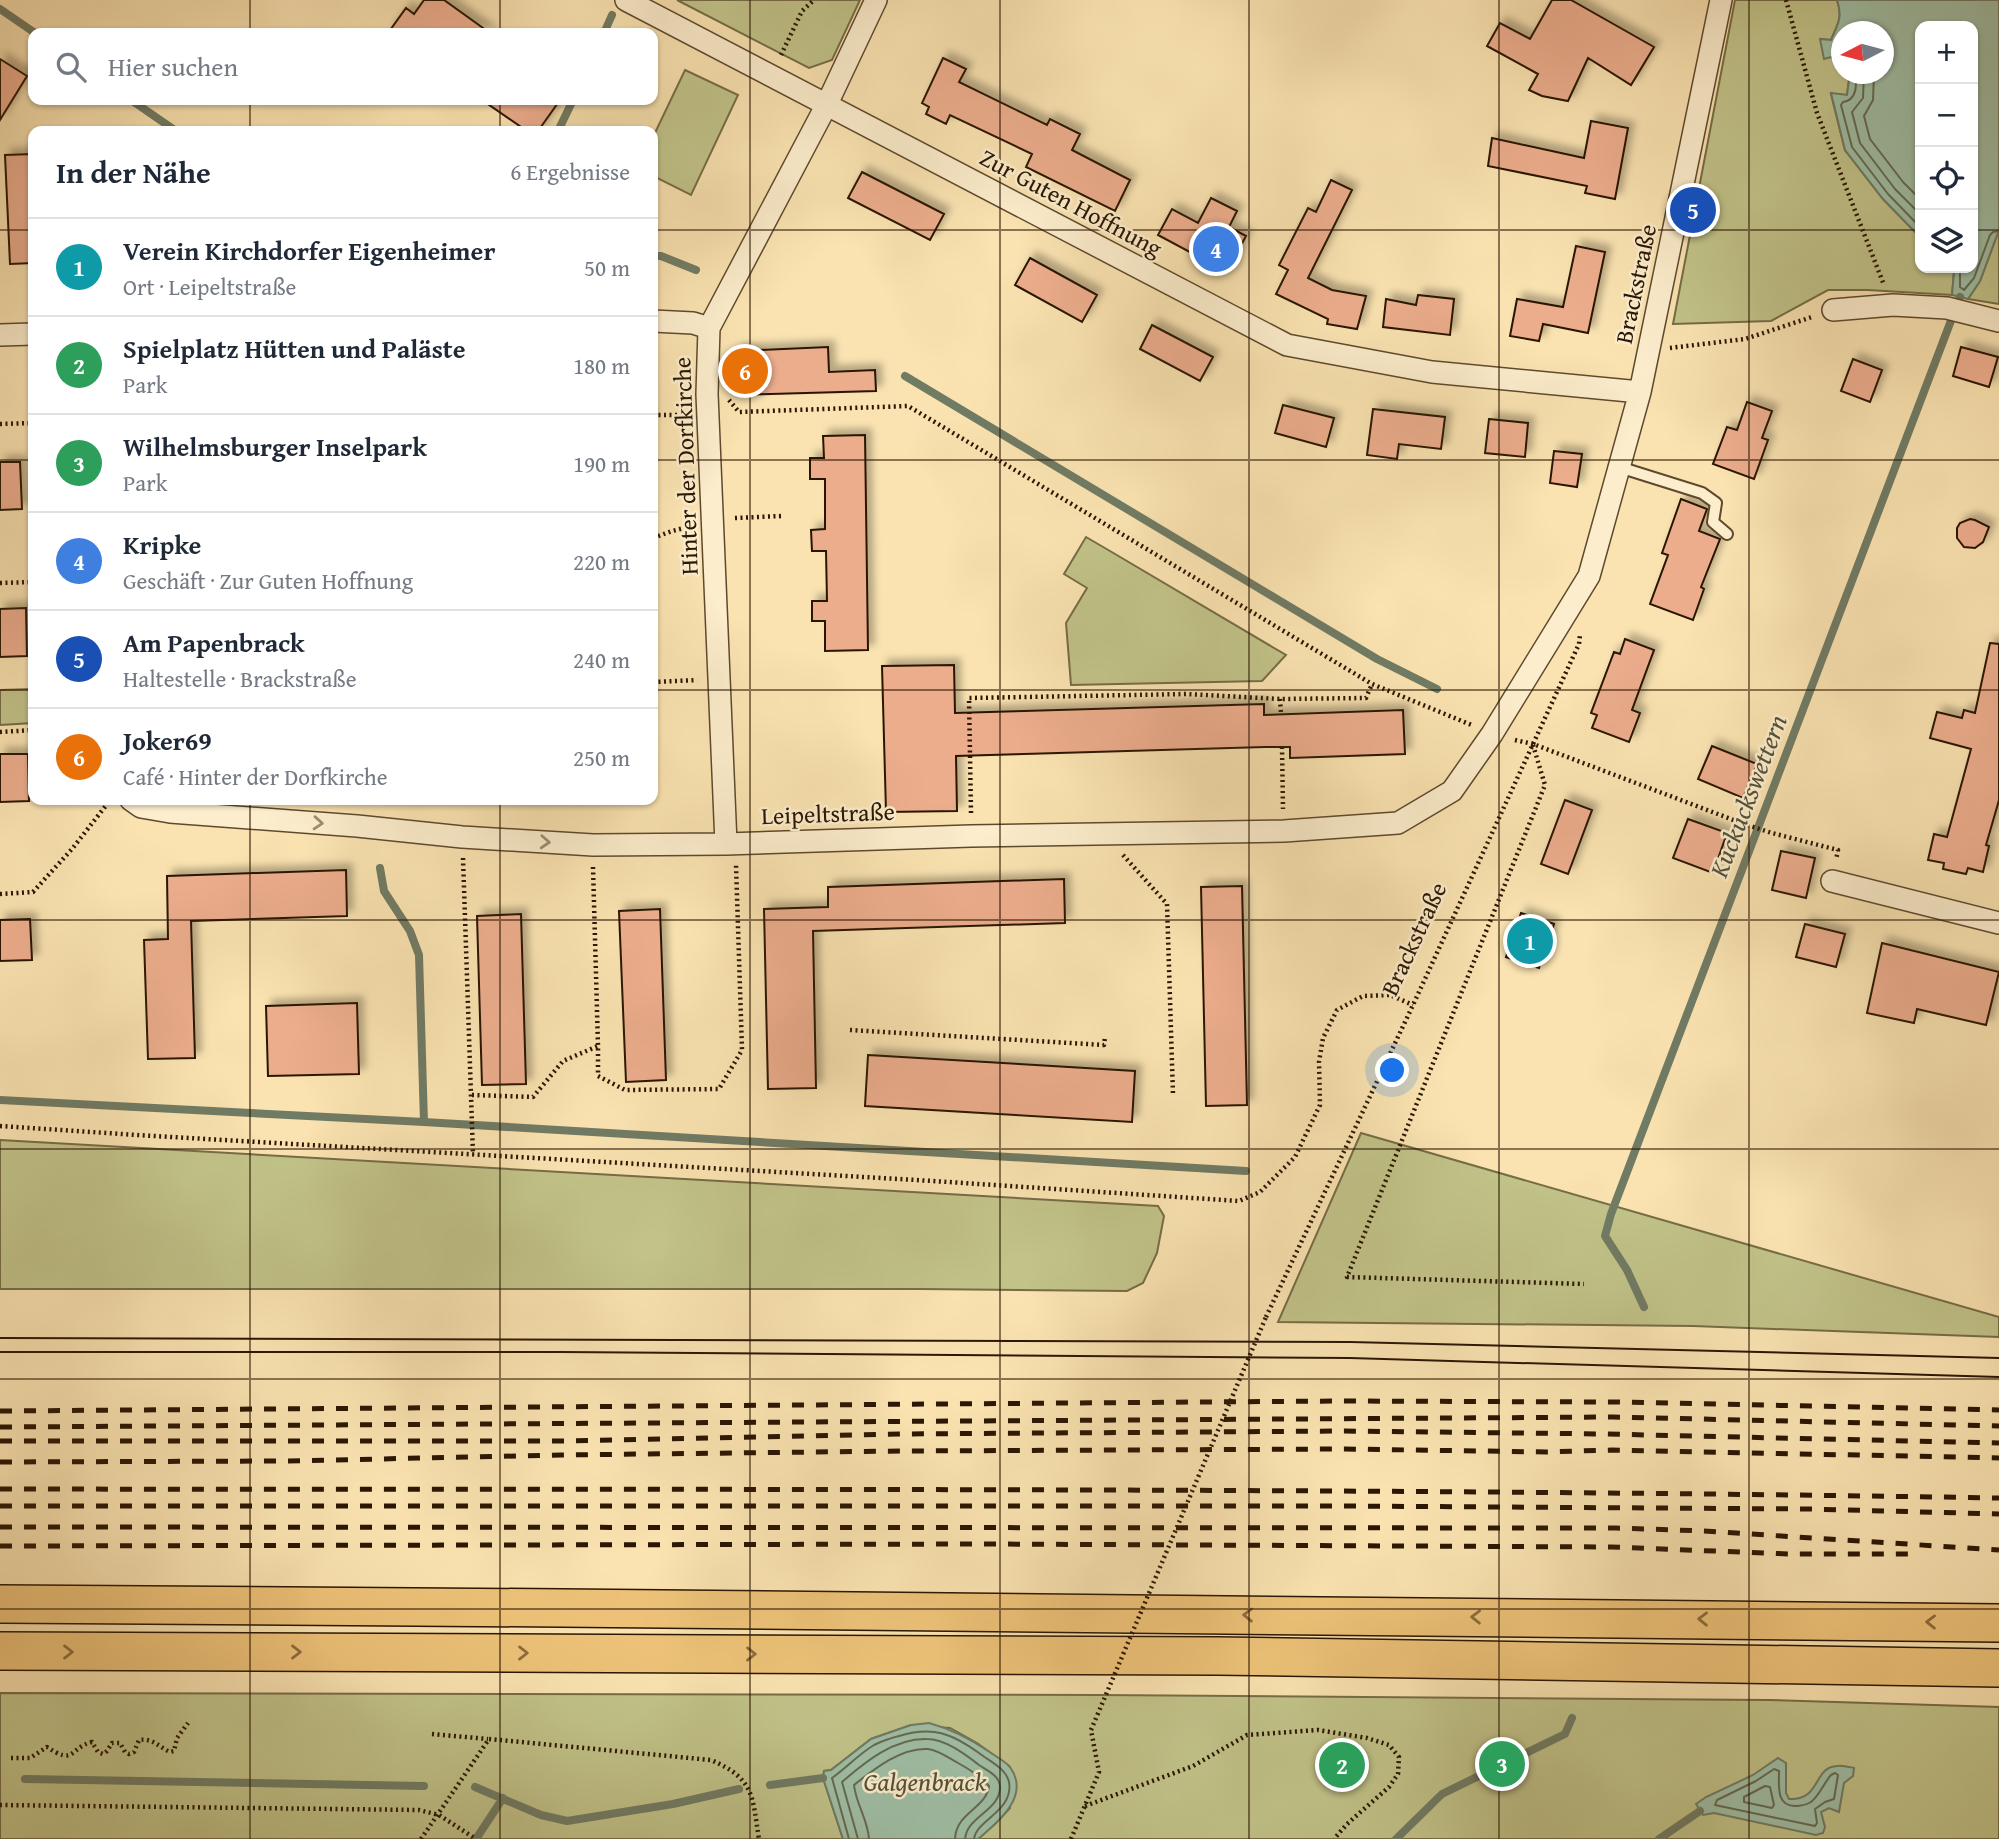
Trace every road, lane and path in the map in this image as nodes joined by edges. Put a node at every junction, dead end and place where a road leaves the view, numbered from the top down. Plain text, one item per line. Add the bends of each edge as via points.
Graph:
1 (626, 0) edge
2 (814, 0) edge
3 (876, 0) edge
4 (1786, 0) edge
5 (1713, 3) edge
6 (771, 77) junction
7 (826, 106) junction
8 (1892, 305) junction
9 (1833, 310) joint
10 (658, 321) edge
11 (1999, 321) edge
12 (709, 328) junction
13 (28, 334) edge
14 (0, 335) edge
15 (1649, 351) junction
16 (1640, 392) junction
17 (723, 393) dead end
18 (688, 405) dead end
19 (658, 415) edge
20 (28, 423) edge
21 (0, 424) edge
22 (1619, 467) junction
23 (782, 516) dead end
24 (740, 517) dead end
25 (712, 522) junction
26 (1727, 534) dead end
27 (658, 536) edge
28 (28, 582) edge
29 (0, 583) edge
30 (1581, 630) dead end
31 (719, 679) junction
32 (658, 682) edge
33 (1373, 684) junction
34 (1280, 699) junction
35 (1281, 714) dead end
36 (28, 730) edge
37 (0, 732) edge
38 (1492, 734) junction
39 (1533, 744) junction
40 (1282, 747) dead end
41 (107, 805) edge
42 (138, 805) edge
43 (1284, 831) junction
44 (1104, 834) junction
45 (971, 836) junction
46 (462, 837) junction
47 (726, 844) junction
48 (593, 845) junction
49 (1832, 881) joint
50 (0, 894) edge
51 (1999, 923) edge
52 (1413, 1006) junction
53 (850, 1030) dead end
54 (1105, 1037) dead end
55 (598, 1046) junction
56 (472, 1095) junction
57 (1173, 1095) dead end
58 (0, 1126) edge
59 (473, 1154) junction
60 (1584, 1284) dead end
61 (0, 1604) edge
62 (1999, 1623) edge
63 (0, 1651) edge
64 (1999, 1668) edge
65 (188, 1723) dead end
66 (432, 1734) dead end
67 (489, 1739) junction
68 (11, 1758) dead end
69 (0, 1805) edge
70 (1085, 1806) junction
71 (439, 1815) junction
72 (421, 1839) edge
73 (476, 1839) edge
74 (759, 1839) edge
75 (1071, 1839) edge
76 (1334, 1839) edge

1 - 6 street, Zur Guten Hoffnung
2 - 6 path via 802,10
3 - 7 street, Hinter der Dorfkirche
4 - 8 path via 1817,113
5 - 15 street, Brackstraße
6 - 7 street, Zur Guten Hoffnung
7 - 12 street, Hinter der Dorfkirche
7 - 16 street, Zur Guten Hoffnung via 1287,345 1432,372
8 - 9 street
8 - 11 street via 1955,310
9 - 15 path via 1745,339
10 - 12 street
12 - 25 street, Hinter der Dorfkirche
13 - 14 street
15 - 16 street, Brackstraße
16 - 22 street, Brackstraße
17 - 33 path via 739,411 908,406
18 - 19 path via 684,415
20 - 21 path
22 - 26 lane via 1702,494 1716,503 1713,523
22 - 38 street, Brackstraße via 1588,576
23 - 24 path
25 - 27 path
25 - 31 street, Hinter der Dorfkirche
28 - 29 path
30 - 39 path, Brackstraße via 1579,644
31 - 32 path
31 - 47 street, Hinter der Dorfkirche
33 - 34 path via 1366,698
33 - 38 path
34 - 35 path
34 - 45 path via 1186,694 969,698
36 - 37 path
38 - 43 street, Leipeltstraße via 1452,791 1398,823
39 - 49 path via 1744,824 1838,850
39 - 52 path, Brackstraße
39 - 60 path via 1545,785 1347,1277
40 - 43 path
41 - 50 path via 33,892
42 -> 46 street, Leipeltstraße via 170,812
43 - 44 street, Leipeltstraße
44 - 45 street, Leipeltstraße
44 - 57 path via 1167,904
45 - 47 street, Leipeltstraße
46 -> 48 street, Leipeltstraße
46 - 56 path
47 - 48 street, Leipeltstraße
47 - 55 path via 736,863 742,1050 719,1089 625,1090 598,1076
48 - 55 path
49 - 51 street
52 - 59 path via 1390,995 1363,996 1337,1010 1323,1038 1321,1105 1295,1157 1260,1192 1238,1201
52 - 70 path, Brackstraße, bridge via 1266,1317 1091,1730 1098,1772
53 - 54 path via 1104,1045
55 - 56 path via 563,1061 533,1097
56 - 59 path
58 - 59 path
62 -> 61 highway
63 -> 64 highway via 1204,1656
65 - 68 path via 170,1752 143,1739 129,1754 117,1742 103,1754 87,1742 66,1756 47,1747 30,1758
66 - 67 path
67 - 71 path
67 - 74 path via 711,1760 746,1783
69 - 71 path via 419,1810
70 - 75 path
70 - 76 path via 1193,1766 1247,1735 1318,1730 1389,1745 1399,1756 1398,1774
71 - 72 path
71 - 73 path

